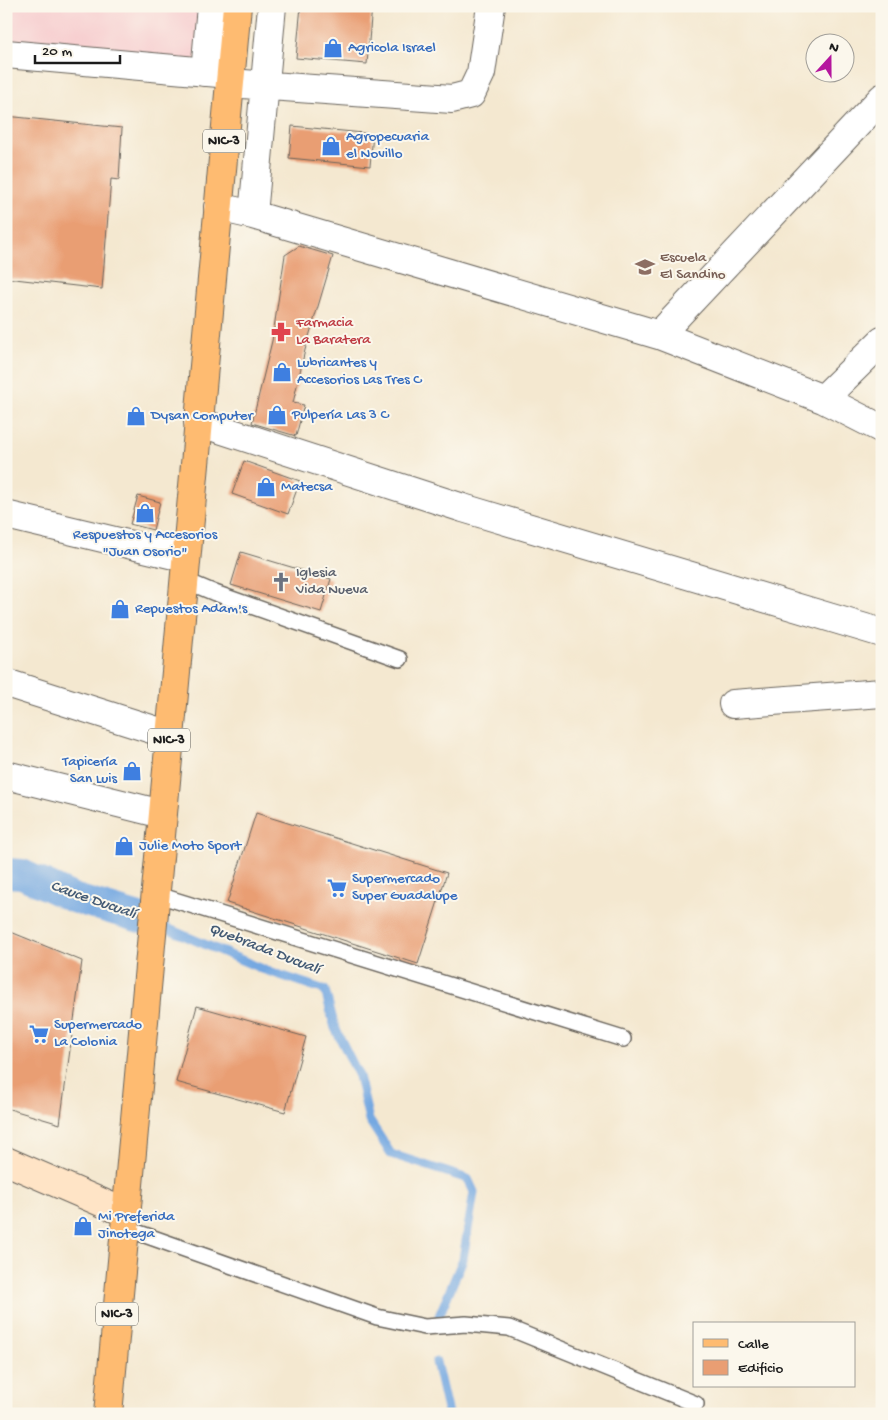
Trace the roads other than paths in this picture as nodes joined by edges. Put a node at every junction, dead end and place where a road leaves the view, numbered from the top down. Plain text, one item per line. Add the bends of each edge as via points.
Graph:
1 (211, 6) edge
2 (236, 6) edge
3 (272, 6) edge
4 (491, 6) edge
5 (6, 54) edge
6 (222, 76) junction
7 (264, 86) junction
8 (882, 98) edge
9 (218, 207) junction
10 (253, 215) junction
11 (659, 335) junction
12 (882, 341) edge
13 (823, 399) junction
14 (198, 422) junction
15 (882, 429) edge
16 (6, 515) edge
17 (185, 569) junction
18 (882, 632) edge
19 (400, 659) dead end
20 (6, 683) edge
21 (882, 693) edge
22 (732, 704) dead end
23 (170, 735) junction
24 (6, 775) edge
25 (162, 814) junction
26 (155, 894) junction
27 (623, 1039) dead end
28 (6, 1161) edge
29 (126, 1220) junction
30 (696, 1404) dead end
31 (108, 1414) edge

1 - 6 street
2 - 6 main road, NIC-3
3 - 7 street
4 - 7 street via 481,73 471,94 452,99
5 - 6 street
6 - 7 street
6 - 9 main road, NIC-3
7 - 10 street
8 - 11 street
9 - 10 street
9 - 14 main road, NIC-3
10 - 11 street
11 - 13 street
12 - 13 street
13 - 15 street
14 - 17 main road, NIC-3
14 - 18 street via 464,508
16 - 17 street
17 - 19 lane via 215,593
17 - 23 main road, NIC-3
20 - 23 street
21 - 22 street
23 - 25 main road, NIC-3
24 - 25 street
25 - 26 main road, NIC-3
26 - 27 lane
26 - 29 main road, NIC-3
28 - 29 main road
29 - 30 lane via 376,1316 425,1327 466,1324 509,1328
29 - 31 main road, NIC-3

